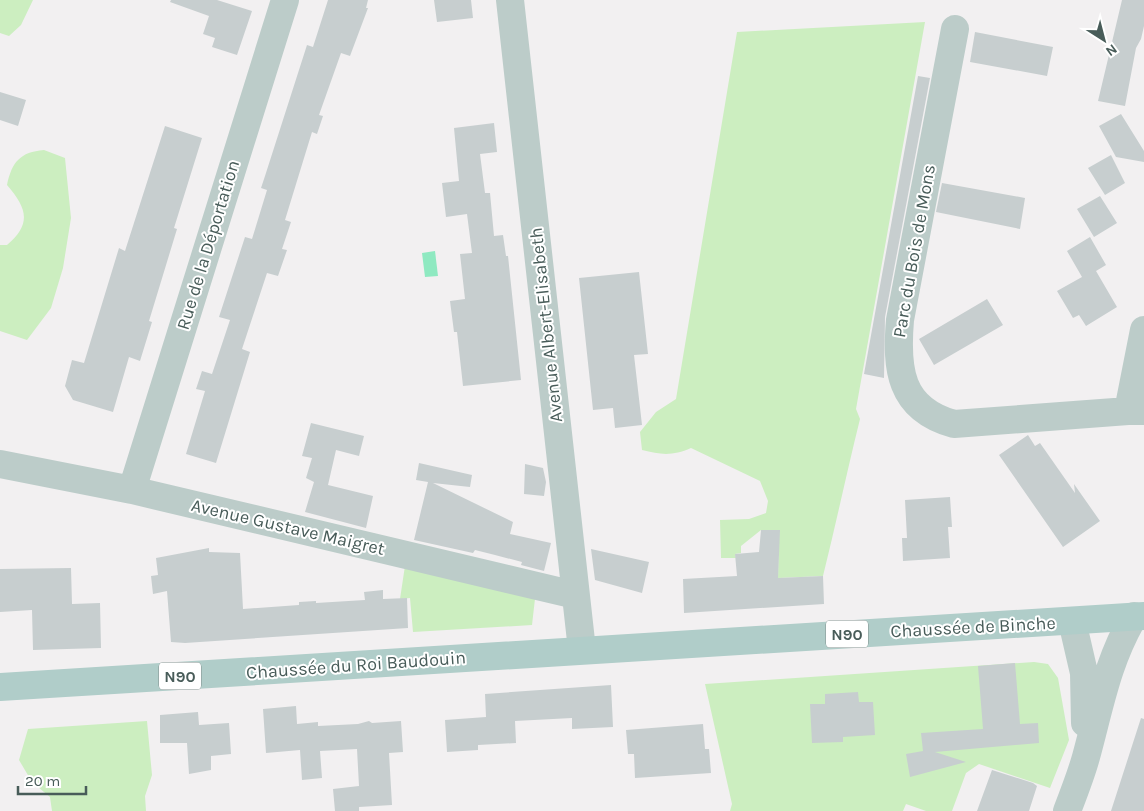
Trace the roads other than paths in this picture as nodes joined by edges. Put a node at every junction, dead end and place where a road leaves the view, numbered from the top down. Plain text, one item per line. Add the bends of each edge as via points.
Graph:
1 (285, 0) edge
2 (510, 0) edge
3 (955, 28) dead end
4 (1144, 330) edge
5 (1136, 411) edge
6 (0, 464) edge
7 (132, 490) junction
8 (575, 595) junction
9 (1139, 616) edge
10 (1072, 621) junction
11 (711, 642) joint
12 (582, 650) junction
13 (0, 687) edge
14 (1085, 759) junction
15 (1067, 811) edge

1 - 7 street, Rue de la Déportation
2 - 8 street, Avenue Albert-Elisabeth
3 - 5 street, Parc du Bois de Mons via 900,320 898,363 904,384 920,406 941,420 954,424
4 - 5 street, Parc du Bois de Mons
6 - 7 street, Avenue Gustave Maigret
7 - 8 street, Avenue Gustave Maigret
8 - 12 street, Avenue Albert-Elisabeth
9 - 10 main road, Chaussée de Binche / N90
9 - 14 street via 1120,640
10 - 11 main road, Chaussée de Binche / N90
10 - 14 street via 1084,673
11 - 12 main road, Chaussée du Roi Baudouin / N90
12 - 13 main road, Chaussée du Roi Baudouin / N90
14 - 15 street

